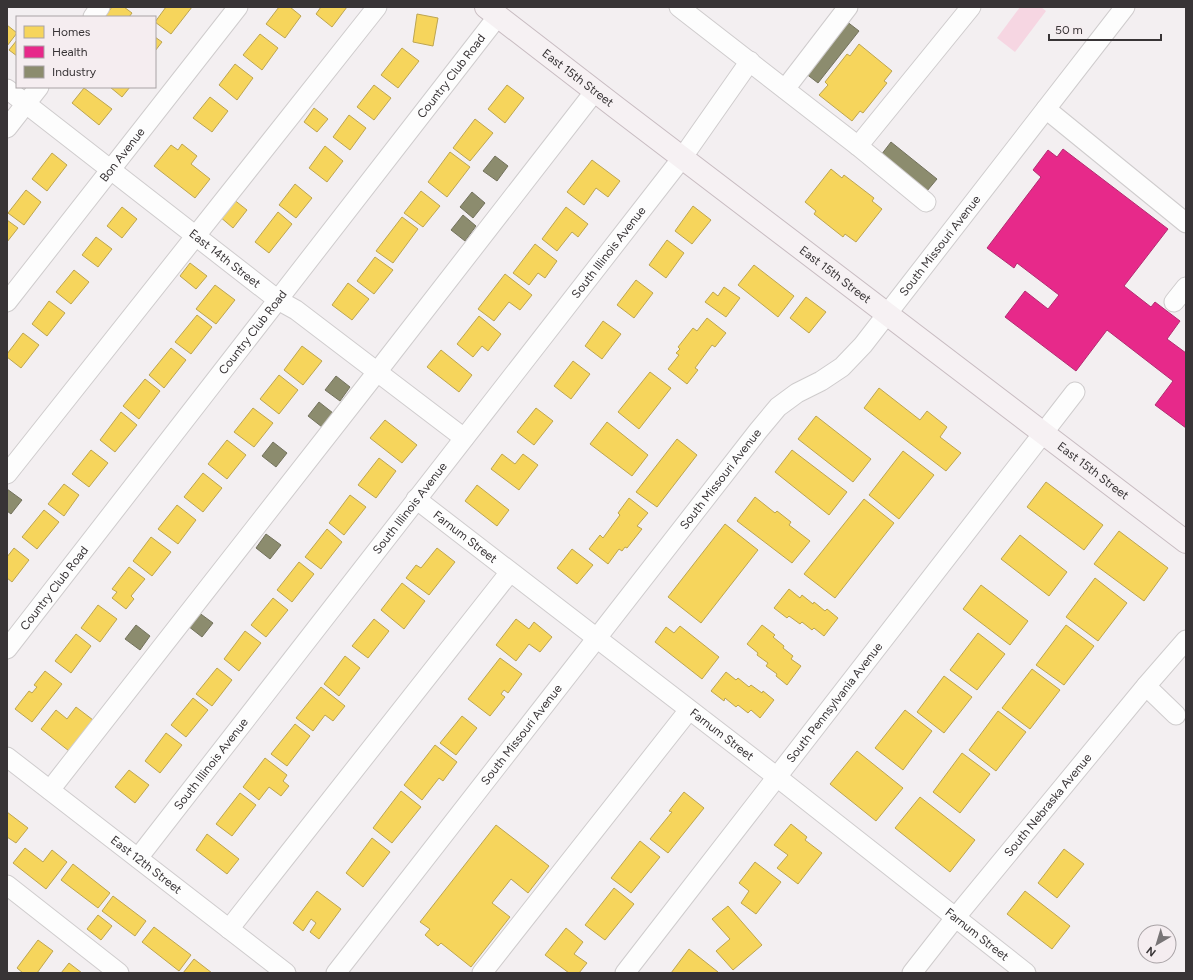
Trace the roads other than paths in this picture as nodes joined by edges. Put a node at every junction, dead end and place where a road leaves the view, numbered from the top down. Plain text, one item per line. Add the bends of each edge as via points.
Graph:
1 (100, 7) edge
2 (238, 7) edge
3 (377, 7) edge
4 (679, 7) edge
5 (848, 7) edge
6 (971, 7) edge
7 (1126, 7) edge
8 (492, 12) edge
9 (93, 16) edge
10 (750, 61) junction
11 (38, 88) edge
12 (7, 89) edge
13 (785, 89) junction
14 (595, 91) junction
15 (26, 104) junction
16 (1046, 109) junction
17 (7, 128) edge
18 (858, 146) junction
19 (682, 158) junction
20 (111, 170) junction
21 (926, 202) dead end
22 (1186, 223) edge
23 (195, 236) junction
24 (1186, 287) edge
25 (278, 300) junction
26 (7, 302) edge
27 (1174, 302) dead end
28 (887, 313) junction
29 (377, 372) junction
30 (1075, 392) dead end
31 (1044, 432) junction
32 (464, 438) junction
33 (7, 474) edge
34 (416, 499) junction
35 (1186, 542) edge
36 (510, 572) junction
37 (597, 639) junction
38 (1186, 640) edge
39 (7, 649) edge
40 (1146, 686) junction
41 (689, 710) junction
42 (1176, 715) dead end
43 (7, 757) edge
44 (777, 777) junction
45 (50, 790) junction
46 (138, 858) junction
47 (7, 885) edge
48 (955, 918) junction
49 (229, 929) junction
50 (119, 973) edge
51 (286, 973) edge
52 (336, 973) edge
53 (482, 973) edge
54 (625, 973) edge
55 (912, 973) edge
56 (1026, 973) edge

1 - 9 street
2 - 20 street, Bon Avenue
3 - 23 street
4 - 10 street
5 - 13 street
6 - 18 street
7 - 16 street, South Missouri Avenue
8 - 14 main road, East 15th Street
8 - 25 street, Country Club Road
10 - 13 street
10 - 19 street, South Illinois Avenue
11 - 15 street
12 - 15 street, East 14th Street
13 - 18 street
14 - 19 main road, East 15th Street
14 - 29 street
15 - 17 street
15 - 20 street, East 14th Street
16 - 22 street
16 - 28 street, South Missouri Avenue
18 - 21 street
19 - 28 main road, East 15th Street
19 - 32 street, South Illinois Avenue
20 - 23 street, East 14th Street
20 - 26 street, Bon Avenue
23 - 25 street, East 14th Street
23 - 33 street
24 - 27 street
25 - 29 street, East 14th Street via 296,310
25 - 39 street, Country Club Road
28 - 31 main road, East 15th Street
28 - 37 street, South Missouri Avenue via 863,345 842,367 778,407
29 - 32 street, East 14th Street
29 - 45 street
30 - 31 street, South Pennsylvania Avenue
31 - 35 main road, East 15th Street
31 - 44 street, South Pennsylvania Avenue
32 - 34 street, South Illinois Avenue
34 - 36 street, Farnum Street
34 - 46 street, South Illinois Avenue
36 - 37 street, Farnum Street
36 - 49 street
37 - 41 street, Farnum Street
37 - 52 street, South Missouri Avenue
38 - 40 street, South Nebraska Avenue
40 - 42 street
40 - 48 street, South Nebraska Avenue
41 - 44 street, Farnum Street
41 - 53 street
43 - 45 street, East 12th Street
44 - 48 street, Farnum Street
44 - 54 street, South Pennsylvania Avenue
45 - 46 street, East 12th Street
46 - 49 street, East 12th Street
47 - 50 street
48 - 55 street, South Nebraska Avenue
48 - 56 street, Farnum Street
49 - 51 street, East 12th Street

